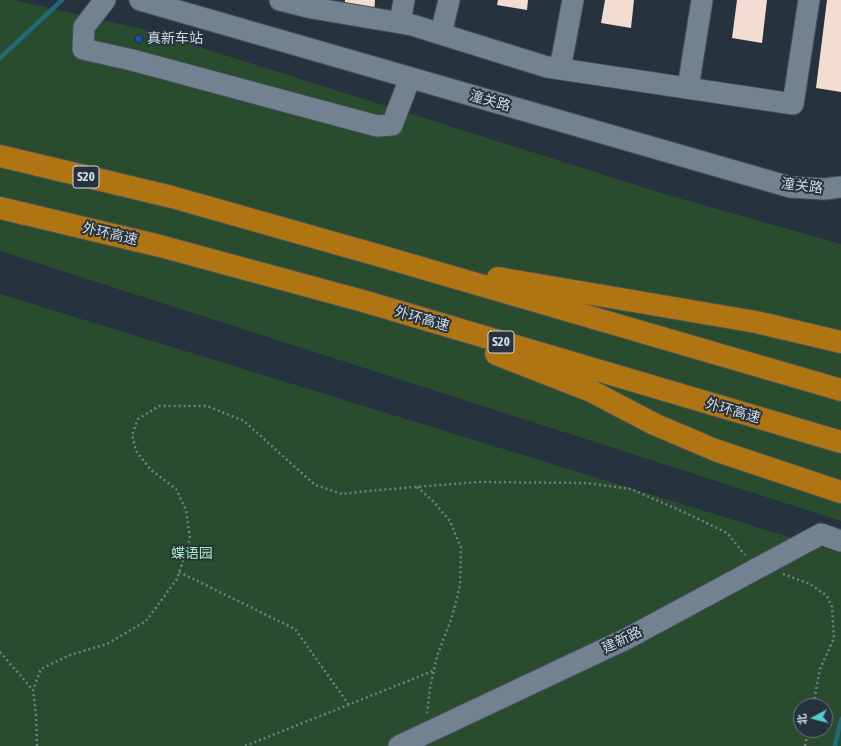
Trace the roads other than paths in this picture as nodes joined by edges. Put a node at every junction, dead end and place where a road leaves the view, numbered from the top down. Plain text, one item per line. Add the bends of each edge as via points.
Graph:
1 (105, 0) edge
2 (140, 0) edge
3 (280, 0) edge
4 (404, 0) edge
5 (449, 0) edge
6 (573, 0) edge
7 (702, 0) edge
8 (810, 0) edge
9 (313, 4) edge
10 (400, 23) junction
11 (441, 34) junction
12 (560, 69) junction
13 (410, 78) junction
14 (688, 88) junction
15 (0, 156) edge
16 (841, 187) edge
17 (0, 208) edge
18 (384, 257) junction
19 (363, 301) junction
20 (841, 342) edge
21 (841, 390) edge
22 (841, 442) edge
23 (841, 492) edge
24 (841, 541) edge
25 (399, 746) edge

1 - 13 street via 84,27 83,49 377,126 392,125
2 - 13 street, 潼关路
3 - 9 street
4 - 10 street
5 - 11 street
6 - 12 street
7 - 14 street
8 - 14 street via 793,104
9 - 10 street
10 - 11 street
11 - 12 street
12 - 14 street
13 - 16 street, 潼关路 via 790,187
15 - 18 highway, S20 via 172,197
17 - 19 highway, 外环高速 / S20 via 160,246
18 - 20 highway via 756,322
18 - 21 highway, S20
19 - 22 highway, 外环高速 / S20
19 - 23 highway via 591,391 654,424 715,450
24 - 25 street, 建新路 via 821,534 628,638

